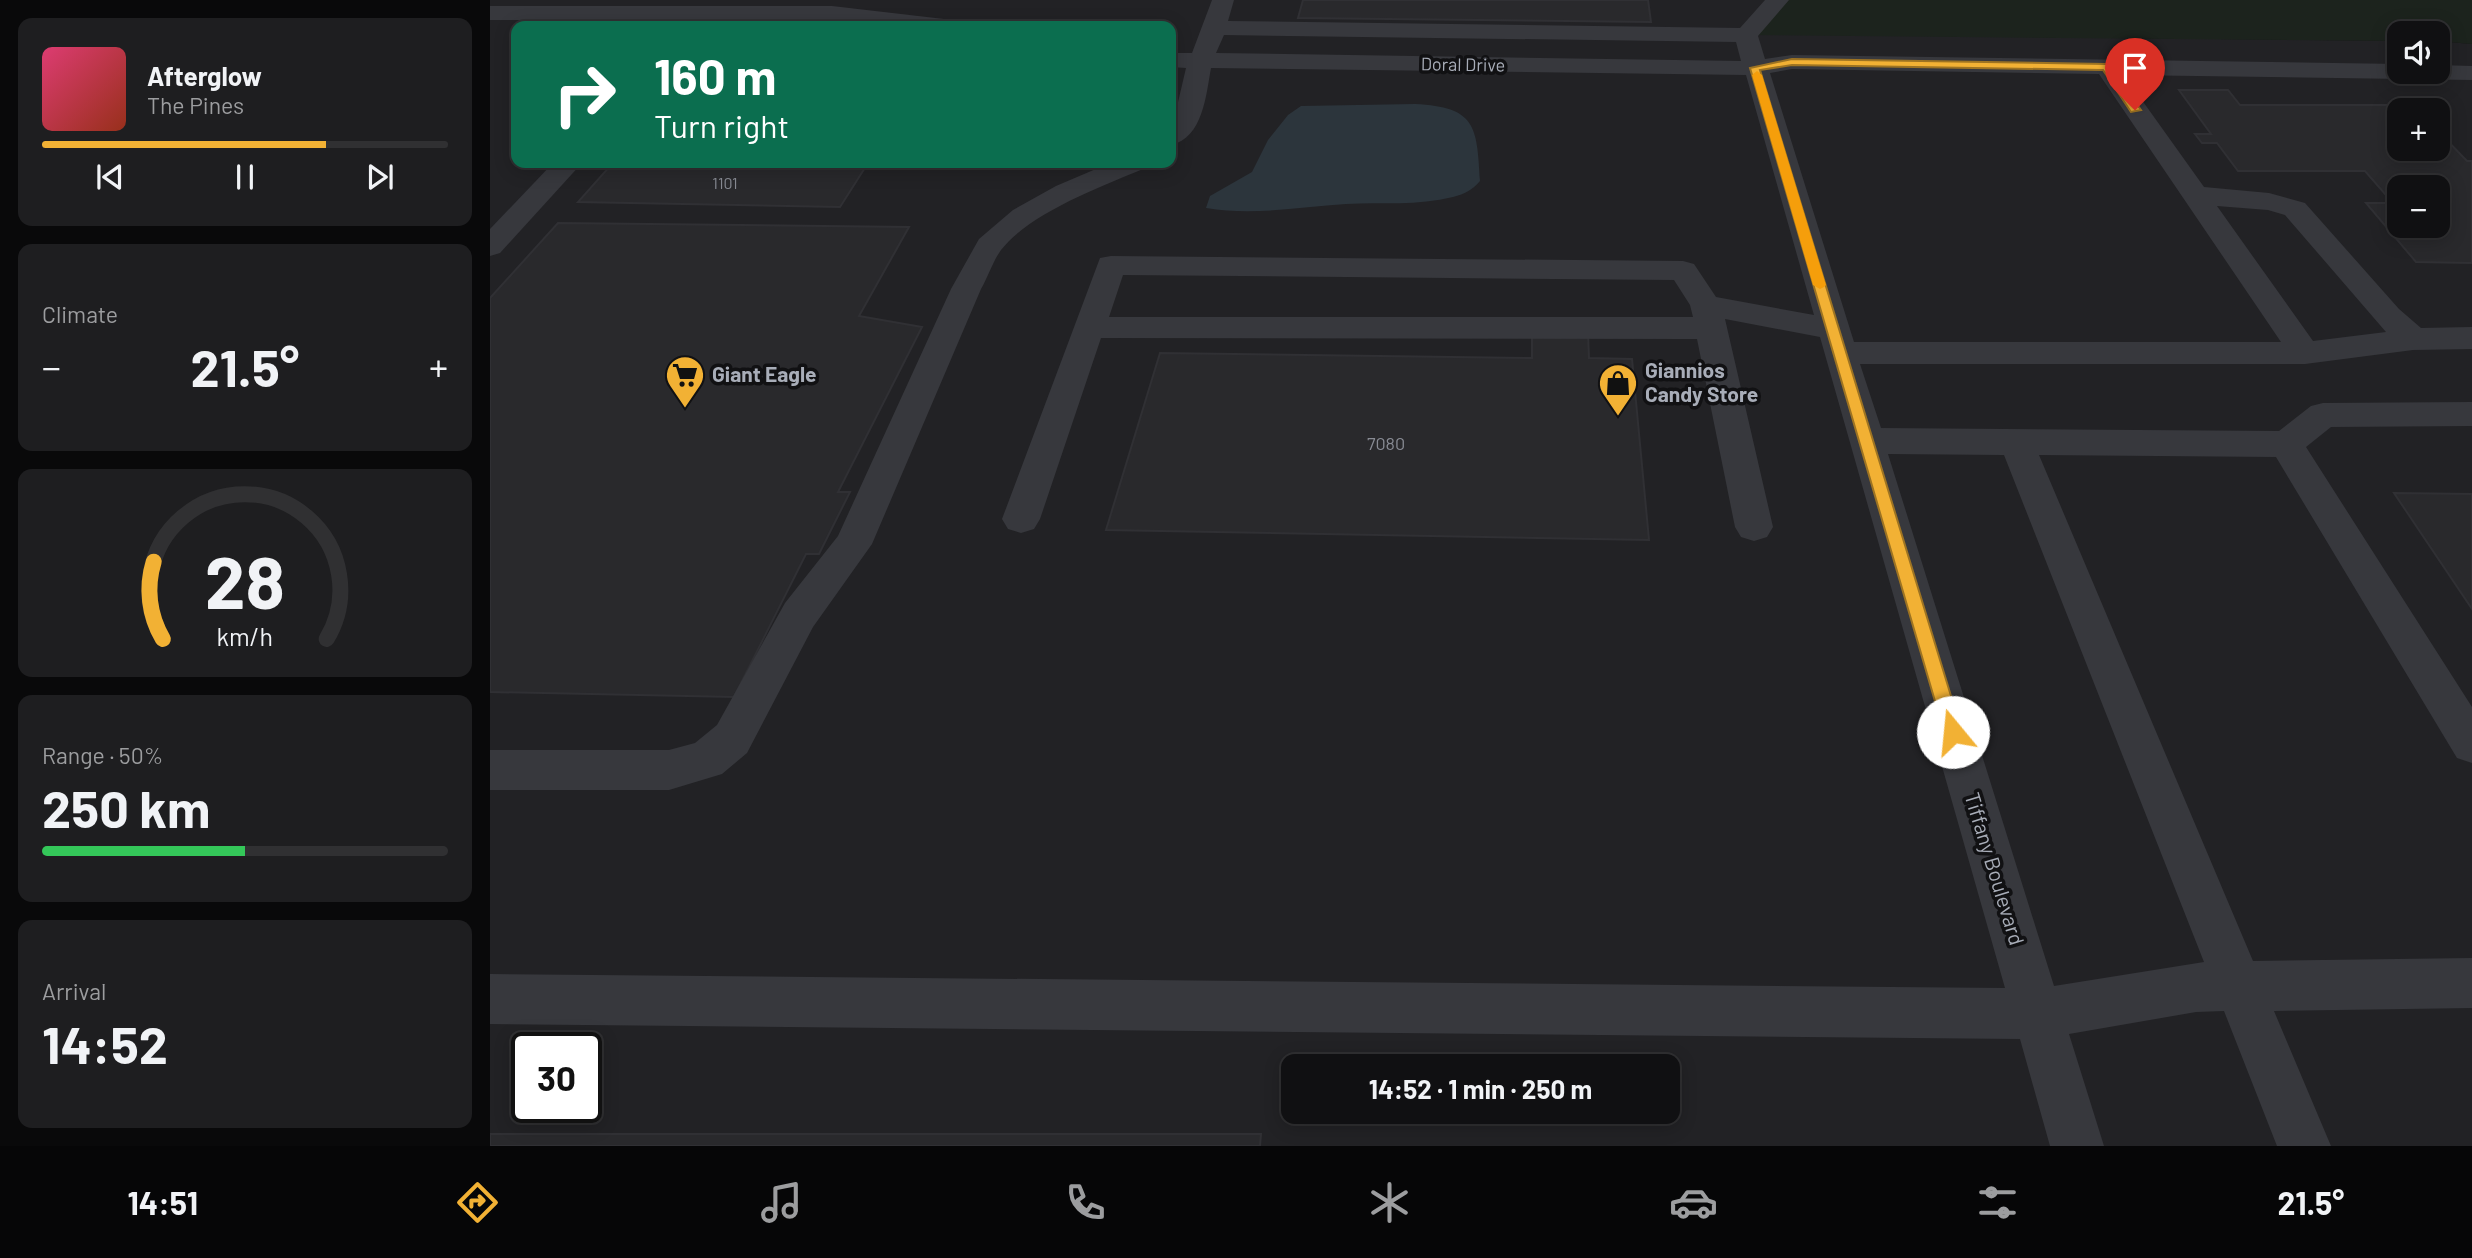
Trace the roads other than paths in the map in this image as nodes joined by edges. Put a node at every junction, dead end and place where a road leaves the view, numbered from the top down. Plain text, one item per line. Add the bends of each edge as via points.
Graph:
1 (1223, 0) edge
2 (1778, 0) edge
3 (490, 13) edge
4 (701, 19) edge
5 (911, 21) edge
6 (1213, 28) junction
7 (1750, 51) junction
8 (1176, 60) edge
9 (1200, 61) junction
10 (2106, 67) junction
11 (2472, 73) edge
12 (1176, 131) edge
13 (563, 168) edge
14 (1121, 168) edge
15 (2195, 195) junction
16 (490, 247) edge
17 (1708, 316) junction
18 (1089, 327) junction
19 (2472, 338) edge
20 (2413, 339) junction
21 (1837, 341) junction
22 (2305, 353) junction
23 (2472, 414) edge
24 (1867, 441) junction
25 (2016, 442) junction
26 (2286, 444) junction
27 (1021, 519) dead end
28 (1754, 527) dead end
29 (2472, 744) edge
30 (490, 769) edge
31 (2472, 982) edge
32 (2238, 987) junction
33 (490, 999) edge
34 (2038, 1014) junction
35 (2077, 1146) edge
36 (2304, 1146) edge

1 - 6 street
2 - 7 street
3 - 4 street
4 - 5 street via 832,13
6 - 7 street
6 - 9 street
7 - 9 street, Doral Drive
7 - 10 street via 1792,62
7 - 21 street, Tiffany Boulevard
8 - 9 street, Doral Drive
9 - 12 street via 1188,117
10 - 11 street
10 - 15 street
13 - 16 street
14 - 30 street via 1023,216 989,245 853,544 799,615 732,739 707,761 669,770
15 - 20 street via 2295,209
15 - 22 street
17 - 18 street
17 - 18 street via 1683,271 1111,265
17 - 21 street
17 - 28 street
18 - 27 street
19 - 20 street
20 - 22 street
21 - 22 street
21 - 24 street, Tiffany Boulevard
23 - 26 street via 2323,415
24 - 25 street
24 - 34 street, Tiffany Boulevard
25 - 26 street
25 - 32 street
26 - 29 street
31 - 32 street
32 - 34 street via 2196,987
32 - 36 street
33 - 34 street
34 - 35 street, Tiffany Boulevard

